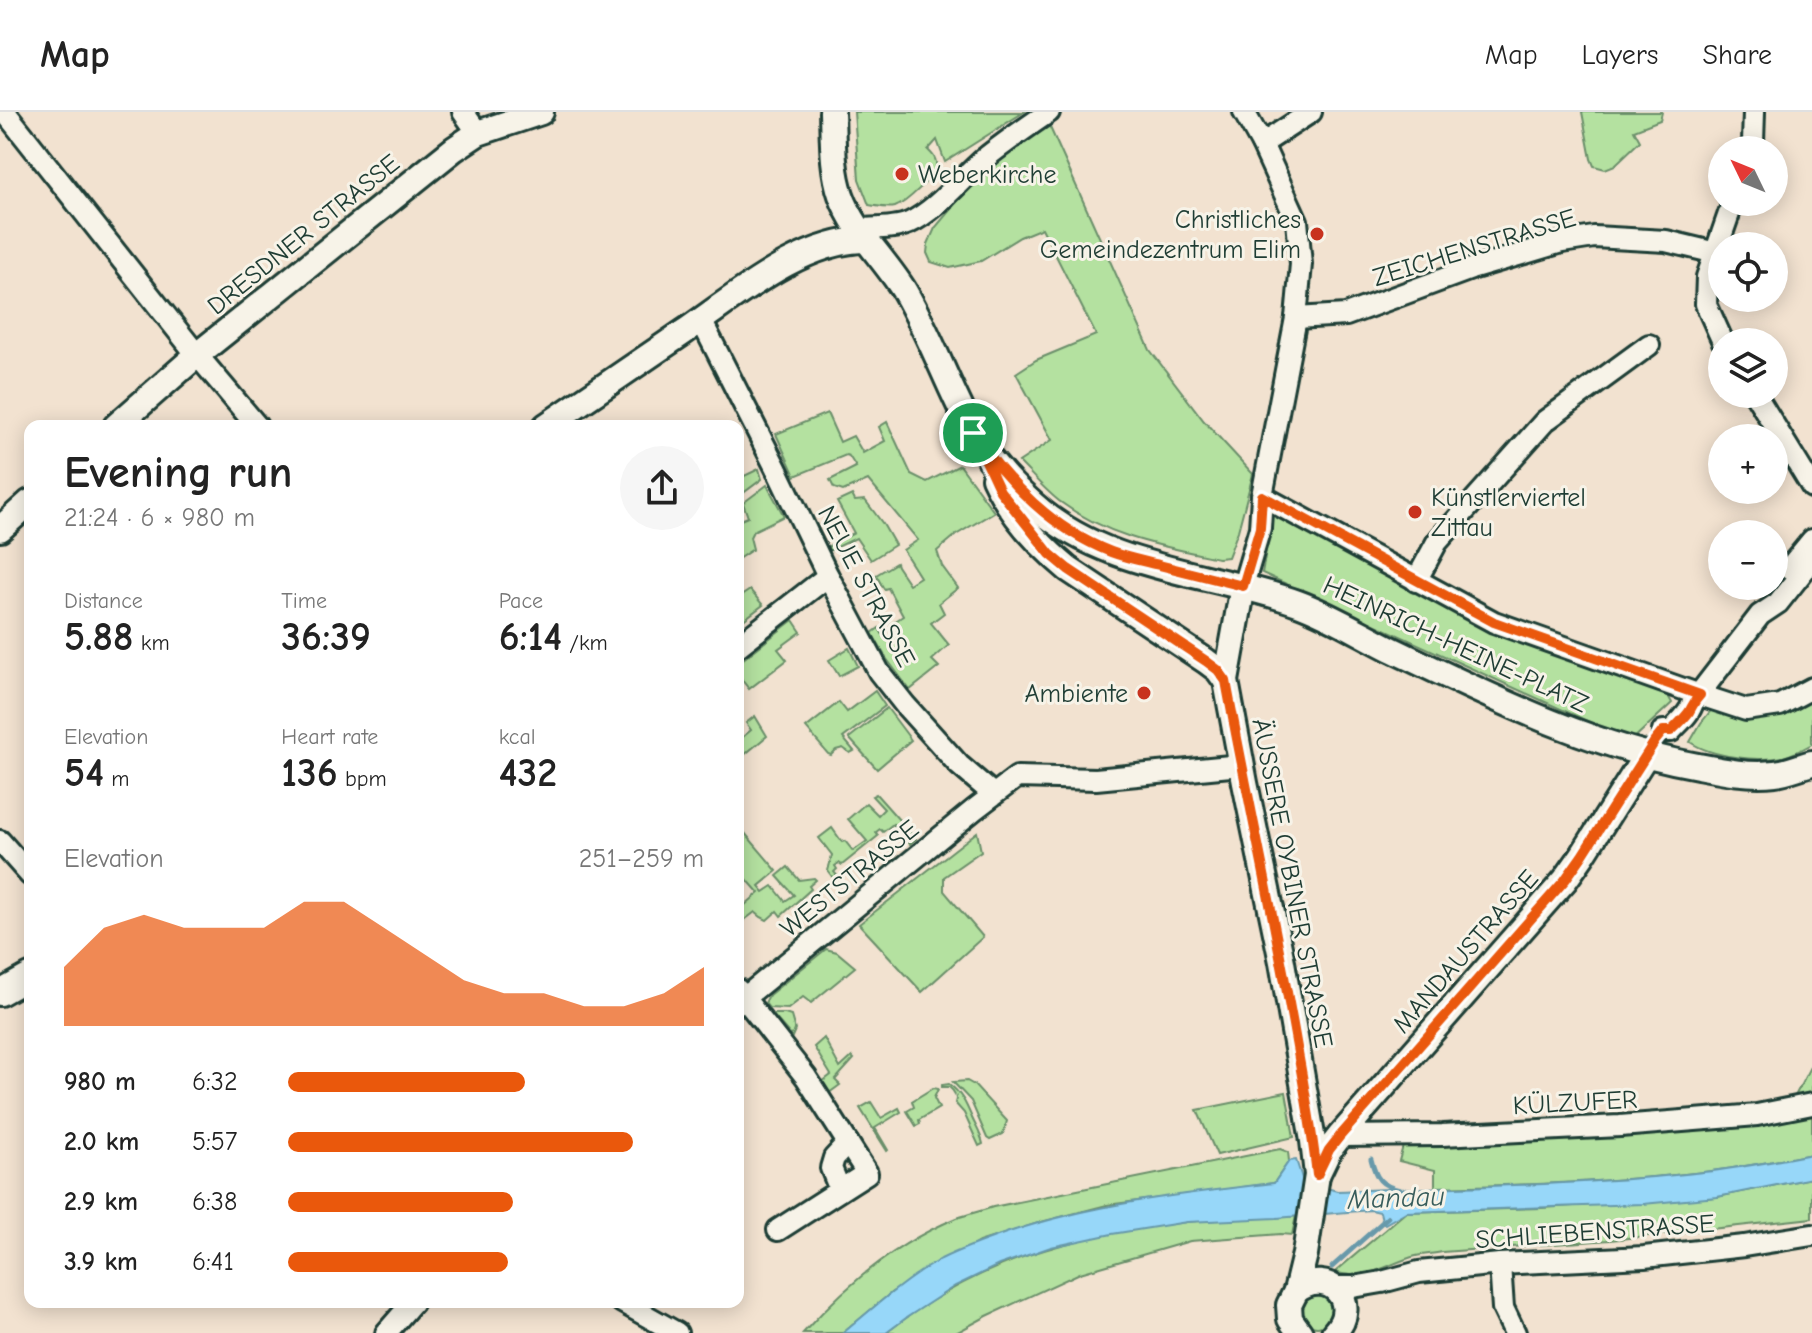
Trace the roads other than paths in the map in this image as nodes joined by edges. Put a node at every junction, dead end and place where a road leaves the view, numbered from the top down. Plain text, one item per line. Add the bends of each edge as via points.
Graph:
1 (5, 112) edge
2 (463, 112) edge
3 (541, 112) edge
4 (832, 112) edge
5 (1049, 112) edge
6 (1244, 112) edge
7 (1311, 112) edge
8 (1754, 112) edge
9 (478, 133) junction
10 (1753, 136) edge
11 (1262, 144) junction
12 (864, 234) junction
13 (1708, 251) edge
14 (1708, 274) edge
15 (1708, 308) edge
16 (1296, 318) junction
17 (701, 320) junction
18 (1649, 345) dead end
19 (197, 355) junction
20 (1764, 408) edge
21 (123, 420) edge
22 (252, 420) edge
23 (555, 420) edge
24 (973, 433) junction
25 (1812, 487) edge
26 (1262, 496) junction
27 (24, 506) edge
28 (4, 518) edge
29 (1812, 540) edge
30 (1812, 560) edge
31 (1788, 569) edge
32 (828, 576) junction
33 (1416, 581) junction
34 (1243, 586) junction
35 (1765, 600) edge
36 (1760, 615) junction
37 (744, 641) edge
38 (1226, 681) junction
39 (1812, 688) edge
40 (1696, 698) junction
41 (1646, 755) junction
42 (1812, 763) edge
43 (1241, 765) junction
44 (993, 794) junction
45 (0, 841) edge
46 (24, 868) edge
47 (24, 979) edge
48 (0, 993) edge
49 (744, 994) edge
50 (744, 1002) edge
51 (1812, 1104) edge
52 (848, 1143) junction
53 (1328, 1145) junction
54 (840, 1190) junction
55 (778, 1230) dead end
56 (1812, 1235) edge
57 (1305, 1254) junction
58 (1500, 1264) junction
59 (1382, 1282) junction
60 (1328, 1285) junction
61 (1296, 1291) junction
62 (409, 1308) edge
63 (630, 1308) edge
64 (656, 1328) edge
65 (1337, 1328) edge
66 (394, 1330) edge
67 (1292, 1330) edge
68 (677, 1333) edge
69 (1515, 1333) edge

1 - 19 street
2 - 9 street
3 - 9 main road, DRESDNER STRASSE
4 - 12 main road via 840,193
5 - 12 street via 918,217
6 - 11 street
7 - 11 street
8 - 10 street
9 - 19 main road, DRESDNER STRASSE
11 - 16 street via 1297,221 1301,264
12 - 17 main road via 782,266
12 - 24 main road via 913,307
13 - 16 street, ZEICHENSTRASSE via 1666,241 1594,237 1562,242 1346,315
14 - 15 street
16 - 26 street
17 - 23 main road
17 - 32 street, NEUE STRASSE
18 - 33 street via 1545,421 1437,542
19 - 21 main road, DRESDNER STRASSE
19 - 22 street
20 - 25 street
24 - 34 main road, HEINRICH-HEINE-PLATZ via 1036,507 1084,539 1137,560
24 - 38 main road via 1000,491 1050,554 1206,661
26 - 33 street, HEINRICH-HEINE-PLATZ
26 - 34 street via 1260,528
27 - 28 main road
29 - 31 street
30 - 36 street via 1778,603
32 - 37 street
32 - 44 street, NEUE STRASSE via 879,672 959,765
33 - 40 street, HEINRICH-HEINE-PLATZ via 1494,622
34 - 38 main road, ÄUSSERE OYBINER STRASSE
34 - 41 main road, HEINRICH-HEINE-PLATZ via 1301,604 1466,685
35 - 36 street
36 - 40 street
38 - 43 main road, ÄUSSERE OYBINER STRASSE
39 - 40 street, HEINRICH-HEINE-PLATZ via 1780,705 1746,710
40 - 41 street
41 - 42 main road, HEINRICH-HEINE-PLATZ via 1758,774
41 - 53 main road, MANDAUSTRASSE via 1565,880
43 - 44 street via 1096,779 1017,777
43 - 53 main road, ÄUSSERE OYBINER STRASSE
44 - 49 street, WESTSTRASSE
45 - 46 street
47 - 48 main road
50 - 52 street via 806,1077
51 - 53 street, KÜLZUFER via 1757,1115
52 - 54 street via 831,1168
52 - 54 street via 867,1173
53 - 57 main road, MANDAUSTRASSE
54 - 55 street
56 - 58 street, SCHLIEBENSTRASSE via 1644,1257
57 - 60 main road
57 - 61 main road, MANDAUSTRASSE
58 - 59 street, SCHLIEBENSTRASSE via 1419,1272
58 - 69 street via 1503,1308
59 - 60 street, SCHLIEBENSTRASSE
59 - 65 street, SCHLIEBENSTRASSE
60 - 61 main road via 1309,1283
60 - 65 main road via 1343,1299
61 - 67 main road, MANDAUSTRASSE via 1289,1305
62 - 66 street
63 - 64 street
64 - 68 street

